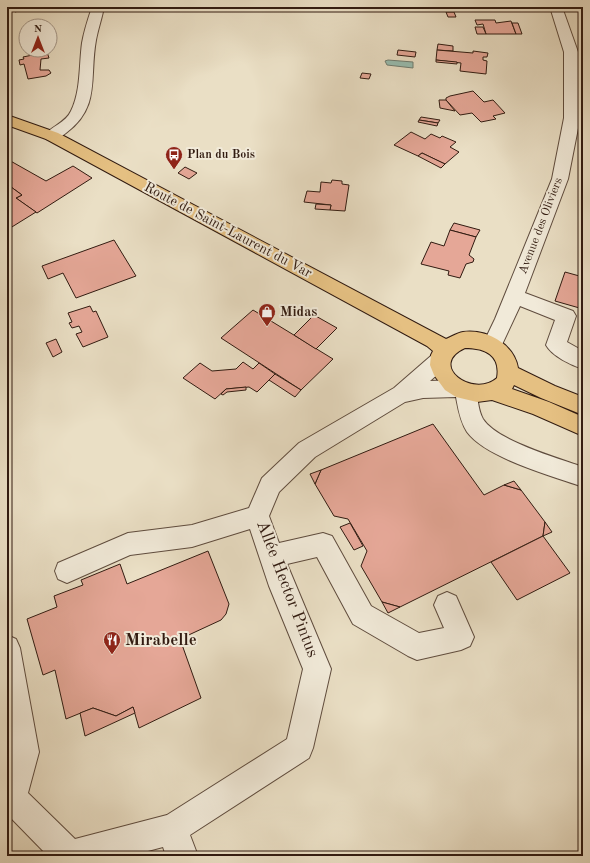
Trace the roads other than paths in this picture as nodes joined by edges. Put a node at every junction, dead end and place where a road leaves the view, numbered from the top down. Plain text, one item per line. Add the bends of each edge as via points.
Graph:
1 (98, 7) edge
2 (556, 7) edge
3 (7, 120) edge
4 (52, 136) junction
5 (514, 297) junction
6 (492, 346) junction
7 (442, 355) junction
8 (583, 361) edge
9 (509, 373) junction
10 (461, 390) junction
11 (494, 392) junction
12 (400, 394) junction
13 (583, 406) edge
14 (583, 427) edge
15 (583, 478) edge
16 (257, 516) junction
17 (272, 556) junction
18 (67, 572) dead end
19 (447, 605) dead end
20 (7, 648) edge
21 (9, 794) edge
22 (178, 842) edge
23 (114, 850) edge

1 - 4 street via 89,41 83,100 71,122
2 - 5 street, Avenue des Oliviers via 571,52 572,118 560,179
3 - 4 main road, Route de Saint-Laurent du Var
4 - 7 main road, Route de Saint-Laurent du Var via 434,341
5 - 6 street, Avenue des Oliviers
5 - 8 street via 566,316 556,345
6 - 7 main road via 478,341 463,340 456,342
6 - 9 main road via 507,361
7 - 10 main road via 440,369 444,376
7 - 12 street, Allée Hector Pintus
9 - 11 main road via 505,384
9 - 13 main road
10 - 11 main road via 485,394
10 - 12 street, Allée Hector Pintus via 423,390
10 - 15 street via 470,415 485,434 513,451
11 - 14 main road via 541,408
12 - 16 street, Allée Hector Pintus via 307,450 270,485
16 - 17 street, Allée Hector Pintus
16 - 18 street via 192,536 128,544
17 - 19 street via 323,544 362,615 417,647 460,637
17 - 22 street, Allée Hector Pintus via 317,669 298,748
20 - 21 street via 25,752
21 - 23 street, Allée Hector Pintus via 70,856
22 - 23 street, Allée Hector Pintus

